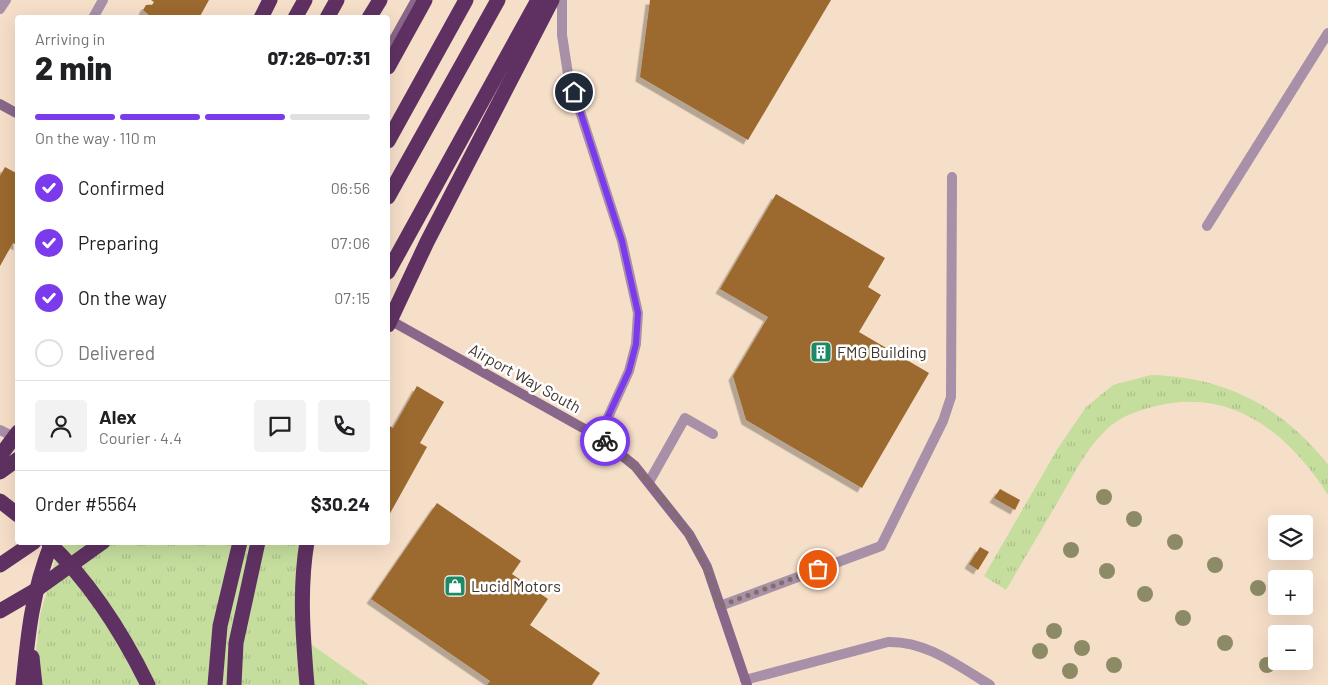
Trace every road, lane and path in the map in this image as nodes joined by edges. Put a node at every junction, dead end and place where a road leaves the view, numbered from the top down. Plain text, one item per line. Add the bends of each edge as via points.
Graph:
1 (6, 0) edge
2 (103, 0) edge
3 (270, 0) edge
4 (305, 0) edge
5 (337, 0) edge
6 (380, 0) edge
7 (416, 0) edge
8 (425, 0) edge
9 (466, 0) edge
10 (498, 0) edge
11 (538, 0) edge
12 (558, 2) edge
13 (0, 9) edge
14 (95, 15) edge
15 (262, 15) edge
16 (297, 15) edge
17 (329, 15) edge
18 (371, 15) edge
19 (1328, 33) edge
20 (390, 46) edge
21 (390, 64) edge
22 (0, 104) edge
23 (15, 112) edge
24 (390, 137) edge
25 (952, 177) dead end
26 (390, 193) edge
27 (1208, 226) dead end
28 (390, 268) edge
29 (390, 320) edge
30 (390, 321) edge
31 (8, 432) edge
32 (713, 434) dead end
33 (599, 436) junction
34 (0, 456) edge
35 (15, 461) edge
36 (0, 472) edge
37 (649, 482) junction
38 (0, 501) edge
39 (15, 512) edge
40 (30, 545) edge
41 (51, 545) edge
42 (51, 545) edge
43 (99, 545) edge
44 (239, 545) edge
45 (257, 545) edge
46 (306, 545) edge
47 (0, 565) edge
48 (720, 606) junction
49 (0, 612) edge
50 (29, 626) junction
51 (746, 683) edge
52 (23, 685) edge
53 (35, 685) edge
54 (148, 685) edge
55 (215, 685) edge
56 (234, 685) edge
57 (307, 685) edge
58 (990, 685) edge

1 - 13 street
2 - 14 street
3 - 15 highway
4 - 16 highway
5 - 17 highway
6 - 18 highway
7 - 20 main road
8 - 21 highway
9 - 24 highway
10 - 26 highway
11 - 28 highway
12 - 30 highway, bridge via 427,242
12 - 33 street via 568,74 622,241 638,313 636,344 629,371
19 - 27 street
22 - 23 main road
25 - 48 street via 951,396 943,421 881,546
29 - 33 main road, Airport Way South
31 - 34 highway
32 - 37 street via 685,418
33 - 37 main road, Airport Way South
35 - 36 highway
37 - 48 main road, Airport Way South via 689,534 707,567
38 - 39 highway
40 - 47 highway
41 - 54 highway, bridge via 95,596
42 - 50 highway, bridge via 39,576
43 - 49 highway, bridge
44 - 55 highway via 220,626
45 - 56 highway via 236,643
46 - 57 highway via 303,639
48 - 51 main road, Airport Way South
50 - 52 highway
50 - 53 highway
51 - 58 street via 888,642 903,641 939,654

